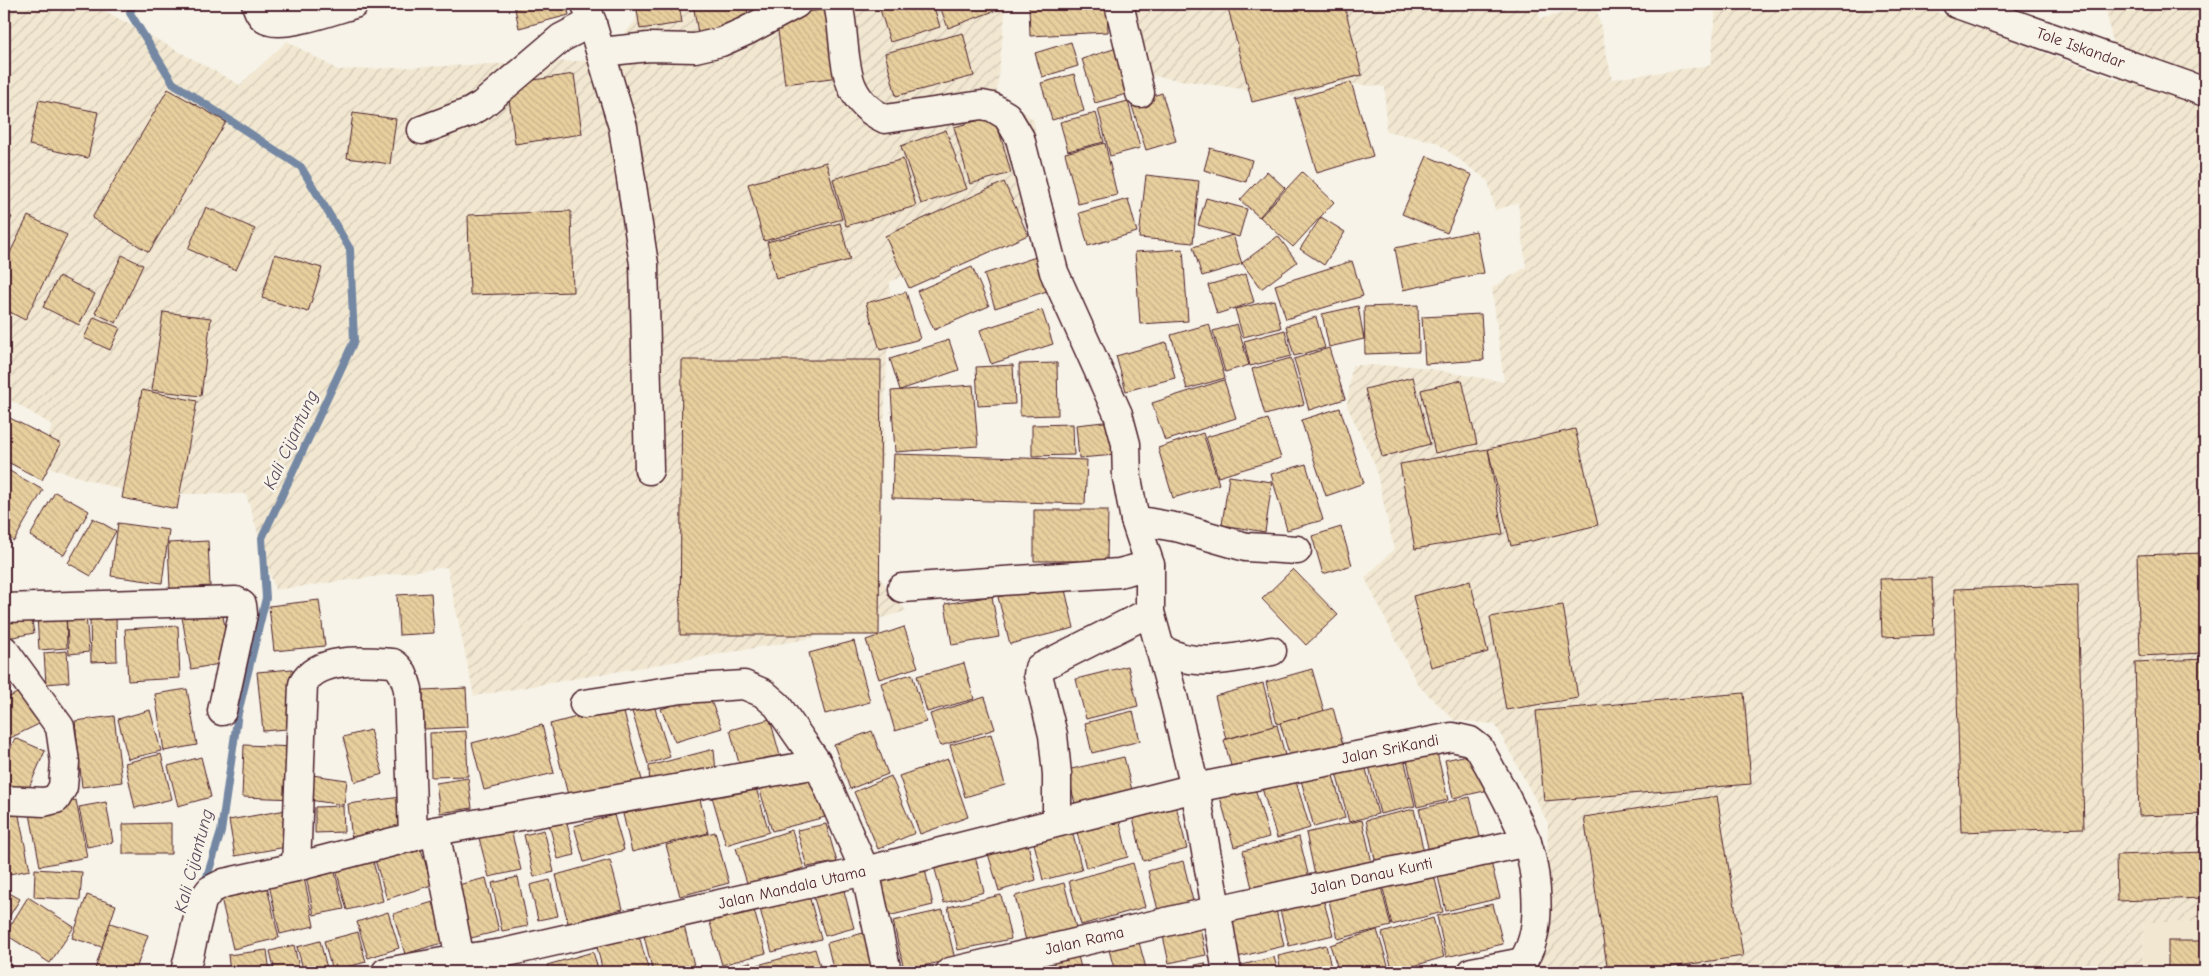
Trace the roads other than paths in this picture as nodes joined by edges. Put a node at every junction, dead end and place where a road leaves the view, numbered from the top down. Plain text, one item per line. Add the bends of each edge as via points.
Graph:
1 (256, 4) edge
2 (354, 4) edge
3 (796, 4) edge
4 (838, 4) edge
5 (1119, 4) edge
6 (1957, 4) edge
7 (589, 13) edge
8 (601, 52) junction
9 (2205, 92) edge
10 (1140, 93) dead end
11 (422, 130) dead end
12 (649, 470) dead end
13 (1135, 520) junction
14 (1297, 550) dead end
15 (1150, 565) junction
16 (902, 588) dead end
17 (4, 608) edge
18 (1150, 612) junction
19 (1160, 648) junction
20 (4, 650) edge
21 (1272, 652) dead end
22 (584, 704) dead end
23 (222, 711) dead end
24 (818, 764) junction
25 (1195, 788) junction
26 (4, 800) edge
27 (1057, 822) junction
28 (424, 834) junction
29 (1527, 842) junction
30 (296, 867) junction
31 (865, 871) junction
32 (1217, 910) junction
33 (460, 958) junction
34 (505, 963) edge
35 (1520, 967) edge
36 (185, 972) edge
37 (386, 972) edge
38 (888, 972) edge
39 (950, 972) edge
40 (1227, 972) edge
41 (1472, 972) edge

1 - 2 street via 261,16 269,22 286,22
3 - 8 street via 721,42 695,48 649,47
4 - 13 street via 848,77 857,98 871,112 885,119 982,105 1006,116 1020,138 1054,272 1118,414 1126,444 1127,478
5 - 10 street
6 - 9 street, Tole Iskandar
7 - 8 street
7 - 11 street via 482,105
8 - 12 street via 623,127 644,264
13 - 14 street via 1180,528 1246,547
13 - 15 street
15 - 16 street via 1119,573
15 - 18 street
17 - 23 street via 236,601 242,605 243,614
18 - 19 street
18 - 27 street via 1040,668 1038,675 1053,734
19 - 21 street via 1170,655 1198,662
19 - 25 street
20 - 26 street via 60,727 64,762 63,788 56,798 44,802
22 - 24 street via 682,690 744,686 763,693 776,705
24 - 28 street
24 - 31 street
25 - 27 street, Jalan Mandala Utama
25 - 29 street, Jalan SriKandi via 1452,737 1463,738 1479,748
25 - 32 street
27 - 31 street, Jalan Mandala Utama
28 - 30 street
28 - 30 street via 408,690 402,672 393,663 328,666 309,675 302,684
28 - 33 street
29 - 32 street, Jalan Danau Kunti
29 - 35 street, Jalan SriKandi via 1535,880 1534,937
30 - 36 street via 224,882 210,890 202,901
31 - 34 street, Jalan Mandala Utama
31 - 38 street
32 - 39 street, Jalan Rama
32 - 40 street
33 - 34 street, Jalan Mandala Utama
33 - 37 street, Jalan Mandala Utama
35 - 41 street

